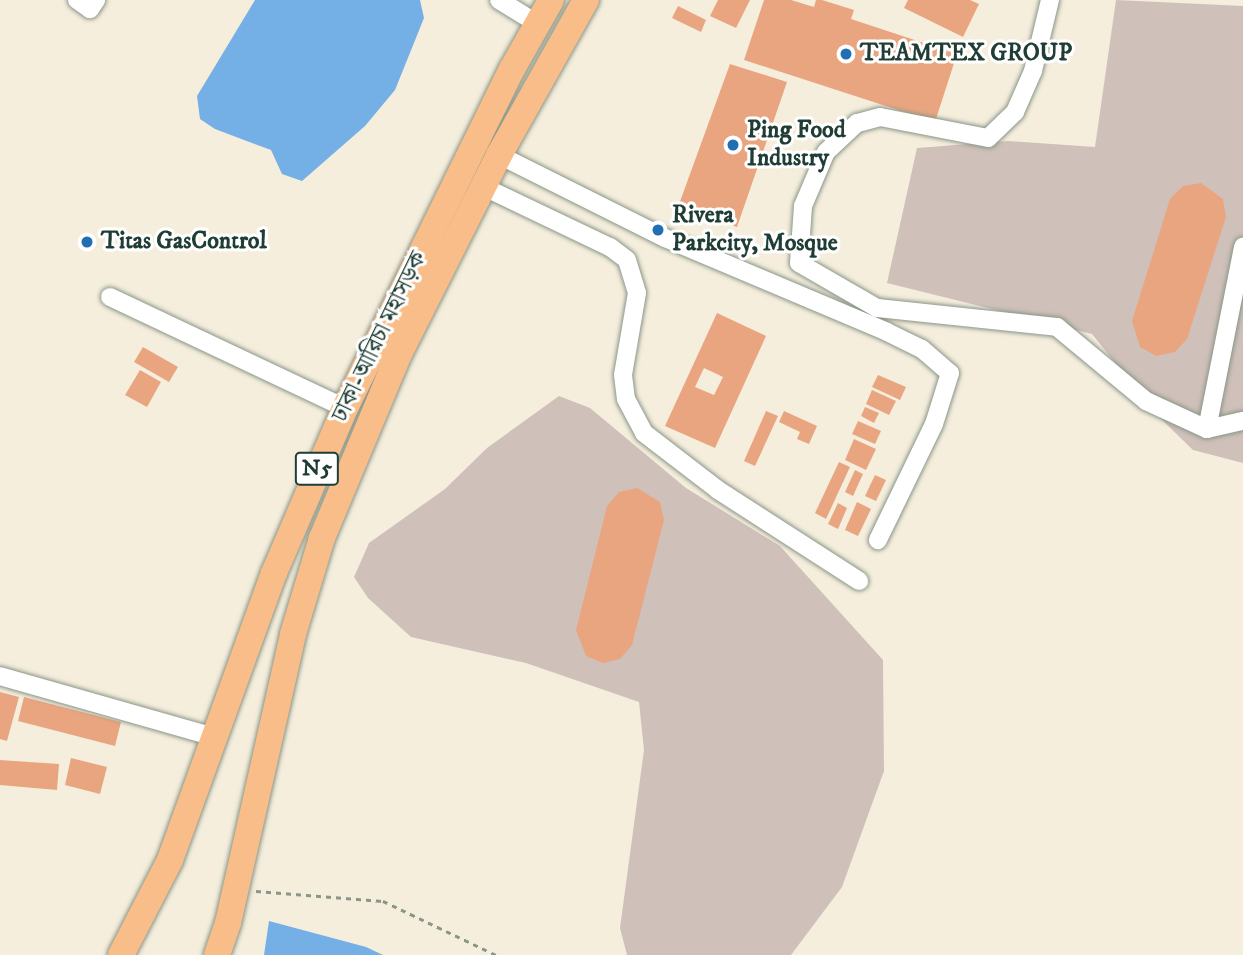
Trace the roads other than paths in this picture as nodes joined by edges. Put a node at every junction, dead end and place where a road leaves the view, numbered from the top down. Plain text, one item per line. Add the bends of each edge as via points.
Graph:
1 (77, 0) edge
2 (96, 0) edge
3 (499, 0) edge
4 (551, 0) edge
5 (586, 0) edge
6 (1050, 0) edge
7 (538, 24) junction
8 (499, 155) junction
9 (484, 187) junction
10 (1243, 247) edge
11 (110, 297) dead end
12 (345, 408) junction
13 (1243, 421) edge
14 (1207, 429) junction
15 (878, 540) dead end
16 (859, 580) dead end
17 (0, 676) edge
18 (211, 736) junction
19 (170, 860) junction
20 (121, 955) edge
21 (140, 955) edge
22 (217, 955) edge

1 - 2 street via 90,9
3 - 7 street
4 - 7 highway, ঢাকা-আরিচা মহাসড়ক / N5
5 - 8 highway, ঢাকা-আরিচা মহাসড়ক / N5
6 - 14 street via 1033,71 1020,101 988,138 880,117 857,123 826,152 803,206 799,263 877,308 1057,327 1146,401
7 - 12 highway, ঢাকা-আরিচা মহাসড়ক / N5
8 - 9 highway, ঢাকা-আরিচা মহাসড়ক / N5
8 - 15 street via 665,238 887,332 922,349 950,373 934,424
9 - 16 street via 610,247 627,260 637,293 623,374 626,399 644,433 718,490
9 - 22 highway, ঢাকা-আরিচা মহাসড়ক / N5 via 399,354 322,538 293,635
10 - 14 street
11 - 12 street
12 - 18 highway, ঢাকা-আরিচা মহাসড়ক / N5 via 278,562
13 - 14 street
17 - 18 street
18 - 19 highway, ঢাকা-আরিচা মহাসড়ক / N5
19 - 20 highway, ঢাকা-আরিচা মহাসড়ক / N5
19 - 21 highway

